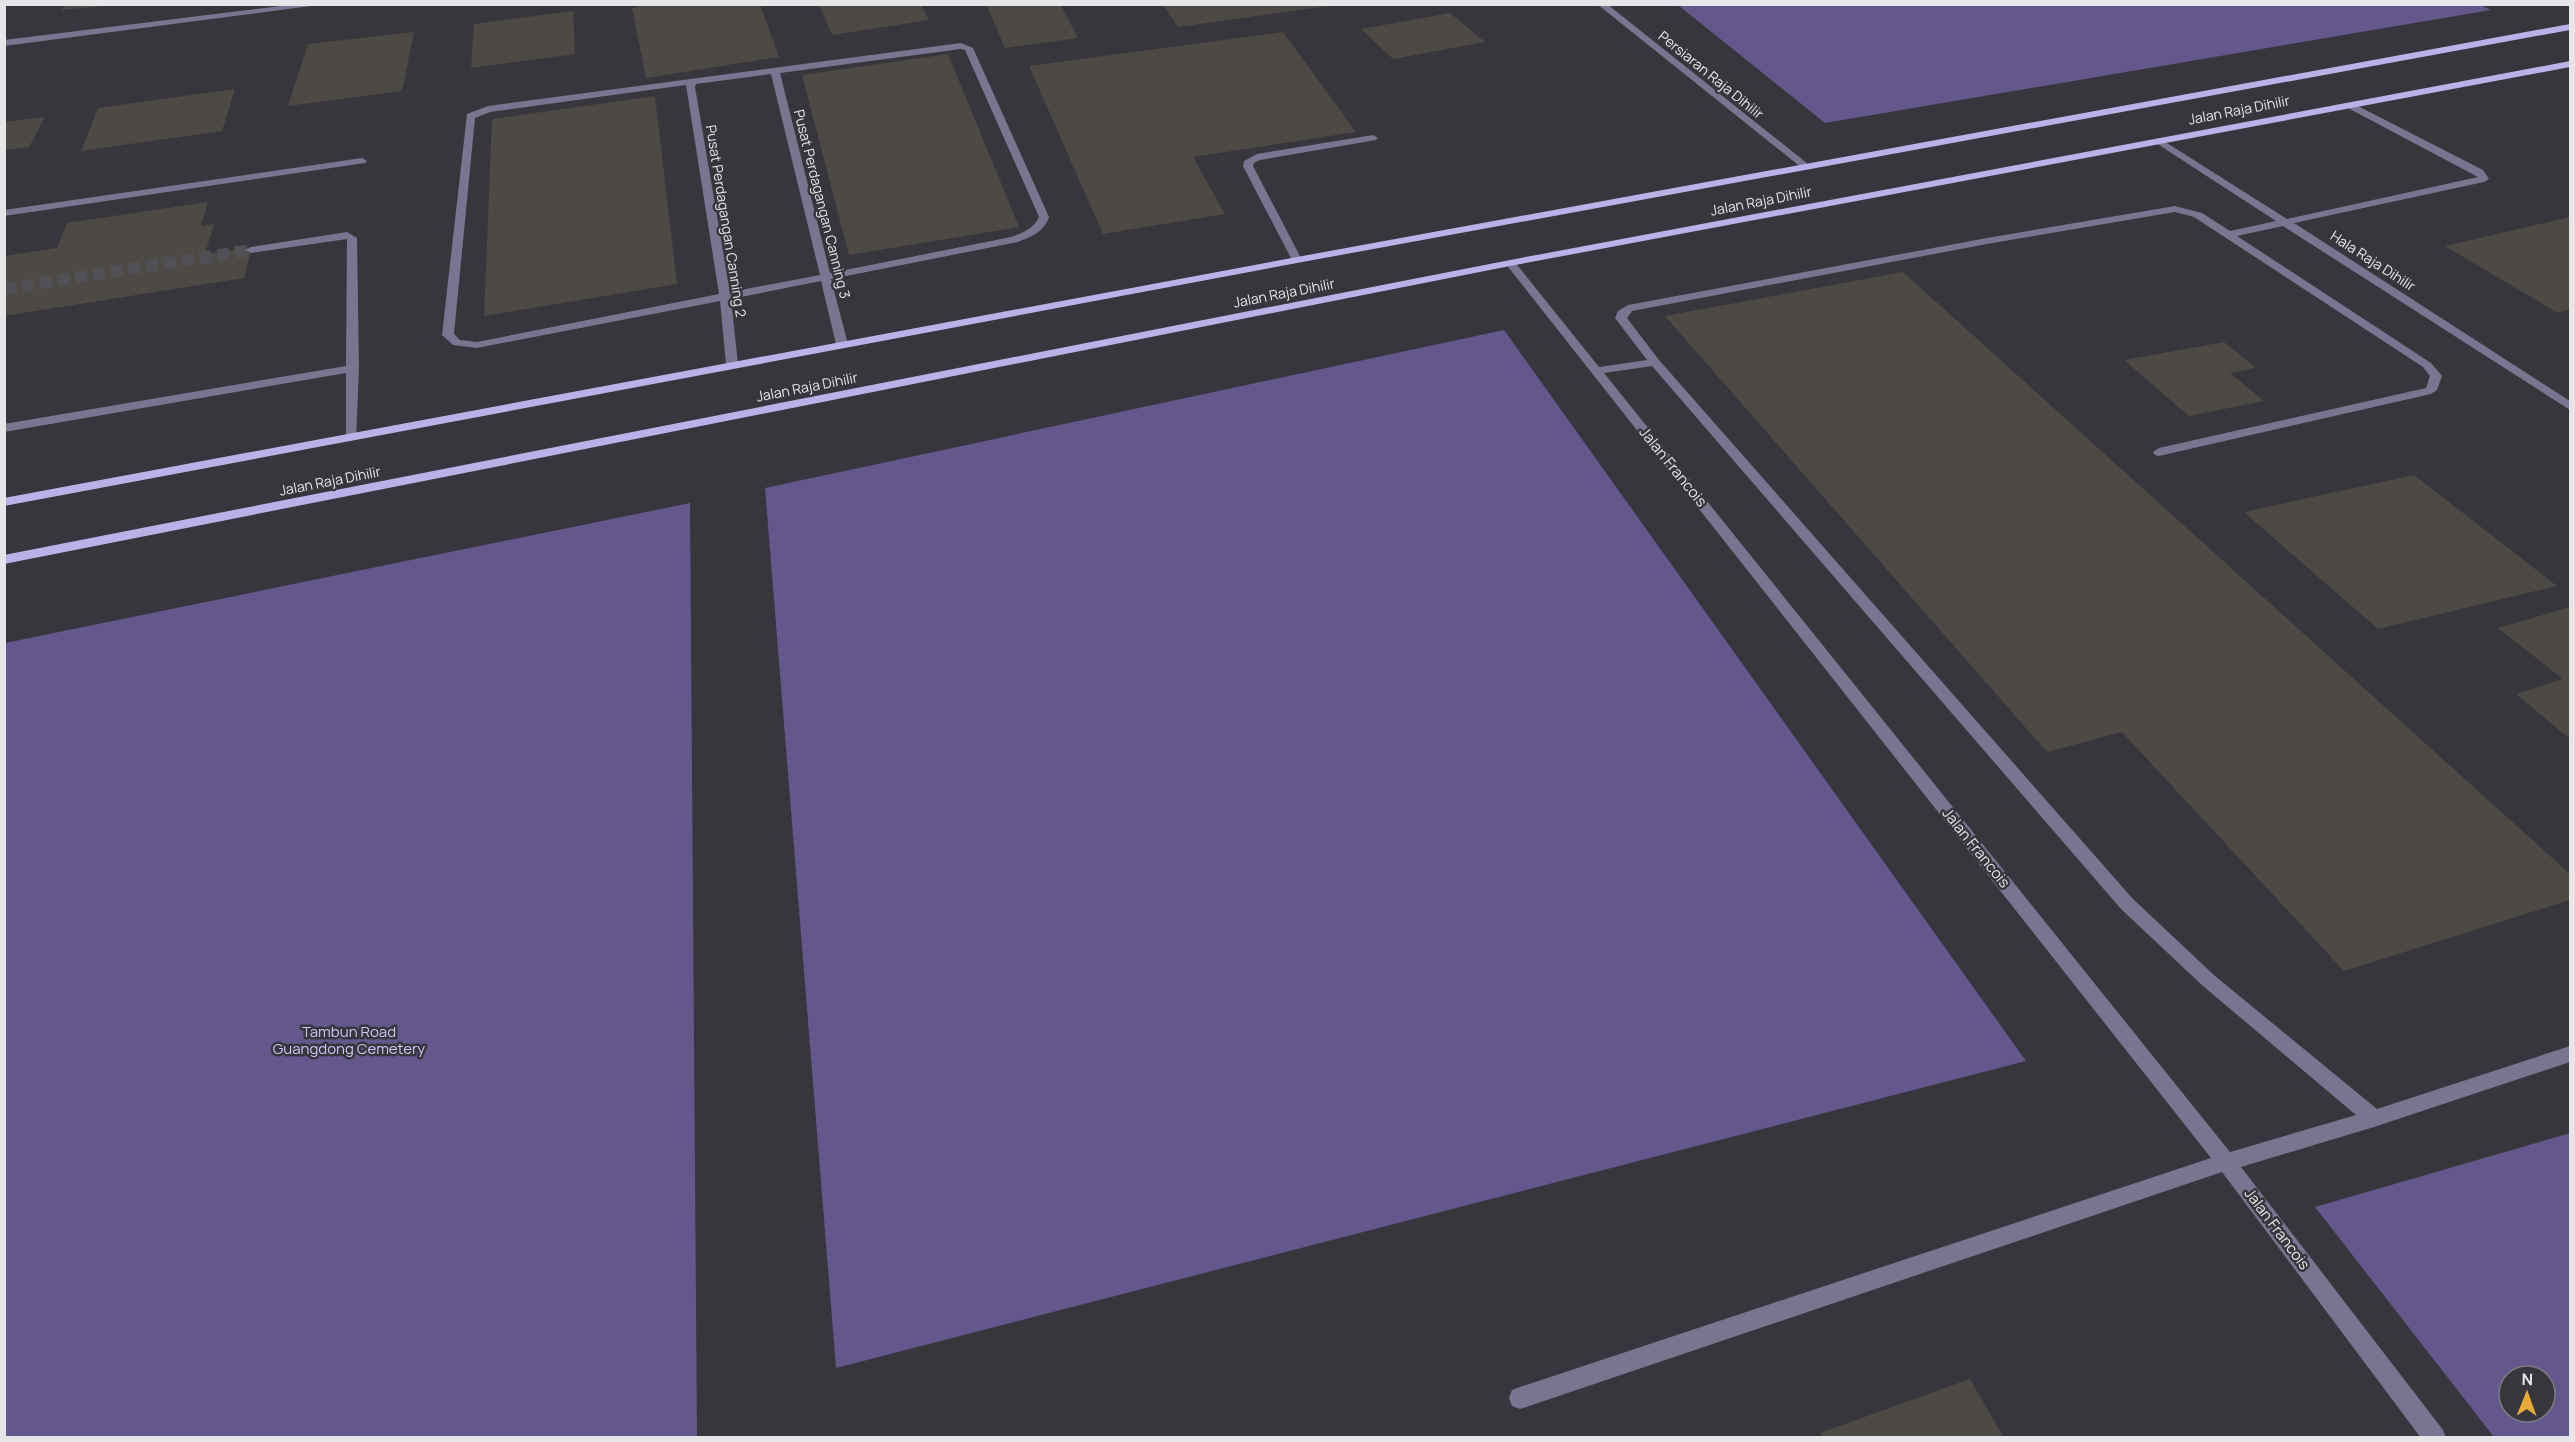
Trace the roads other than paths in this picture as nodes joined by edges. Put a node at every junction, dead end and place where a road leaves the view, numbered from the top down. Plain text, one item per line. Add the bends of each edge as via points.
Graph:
1 (322, 4) edge
2 (1601, 4) edge
3 (2571, 27) edge
4 (4, 43) edge
5 (2571, 64) edge
6 (775, 72) junction
7 (692, 83) junction
8 (2349, 105) junction
9 (1373, 138) dead end
10 (2159, 141) junction
11 (362, 160) dead end
12 (1804, 166) junction
13 (4, 213) edge
14 (2284, 222) junction
15 (2226, 235) junction
16 (251, 250) tunnel mouth
17 (1297, 260) junction
18 (1510, 263) junction
19 (826, 276) junction
20 (725, 295) junction
21 (842, 344) junction
22 (1655, 362) junction
23 (732, 364) junction
24 (353, 368) junction
25 (1597, 371) junction
26 (2571, 406) edge
27 (4, 428) edge
28 (352, 436) junction
29 (2159, 452) dead end
30 (4, 502) edge
31 (4, 560) edge
32 (2571, 1054) edge
33 (2374, 1118) junction
34 (2226, 1162) junction
35 (1520, 1398) dead end
36 (2435, 1437) edge

1 - 4 street
2 - 12 street, Persiaran Raja Dihilir
3 - 12 main road, Jalan Raja Dihilir
5 - 8 main road, Jalan Raja Dihilir
6 - 7 street
6 - 19 street, Pusat Perdagangan Canning 3
6 - 19 street via 969,48 1044,217 1042,224 1014,240
7 - 20 street, Pusat Perdagangan Canning 2
7 - 20 street via 488,109 470,116 447,335 457,343 477,345
8 - 10 main road, Jalan Raja Dihilir
8 - 14 street via 2479,172 2484,179
9 - 17 street via 1249,161 1248,166
10 - 14 street, Hala Raja Dihilir
10 - 18 main road, Jalan Raja Dihilir
11 - 13 street
12 - 17 main road, Jalan Raja Dihilir
14 - 15 street
14 - 26 street, Hala Raja Dihilir
15 - 22 street via 2198,215 2175,209 1628,308 1621,318
15 - 29 street via 2427,365 2436,376 2432,390
16 - 24 street via 338,236 352,238
17 - 21 main road, Jalan Raja Dihilir
18 - 25 street, Jalan Francois
18 - 31 main road, Jalan Raja Dihilir
19 - 20 street
19 - 21 street, Pusat Perdagangan Canning 3
20 - 23 street, Pusat Perdagangan Canning 2
21 - 23 main road, Jalan Raja Dihilir
22 - 25 street
22 - 33 street via 2127,904 2209,981
23 - 28 main road, Jalan Raja Dihilir
24 - 27 street
24 - 28 street
25 - 34 street, Jalan Francois
28 - 30 main road, Jalan Raja Dihilir
32 - 33 street
33 - 34 street
34 - 35 street
34 - 36 street, Jalan Francois

